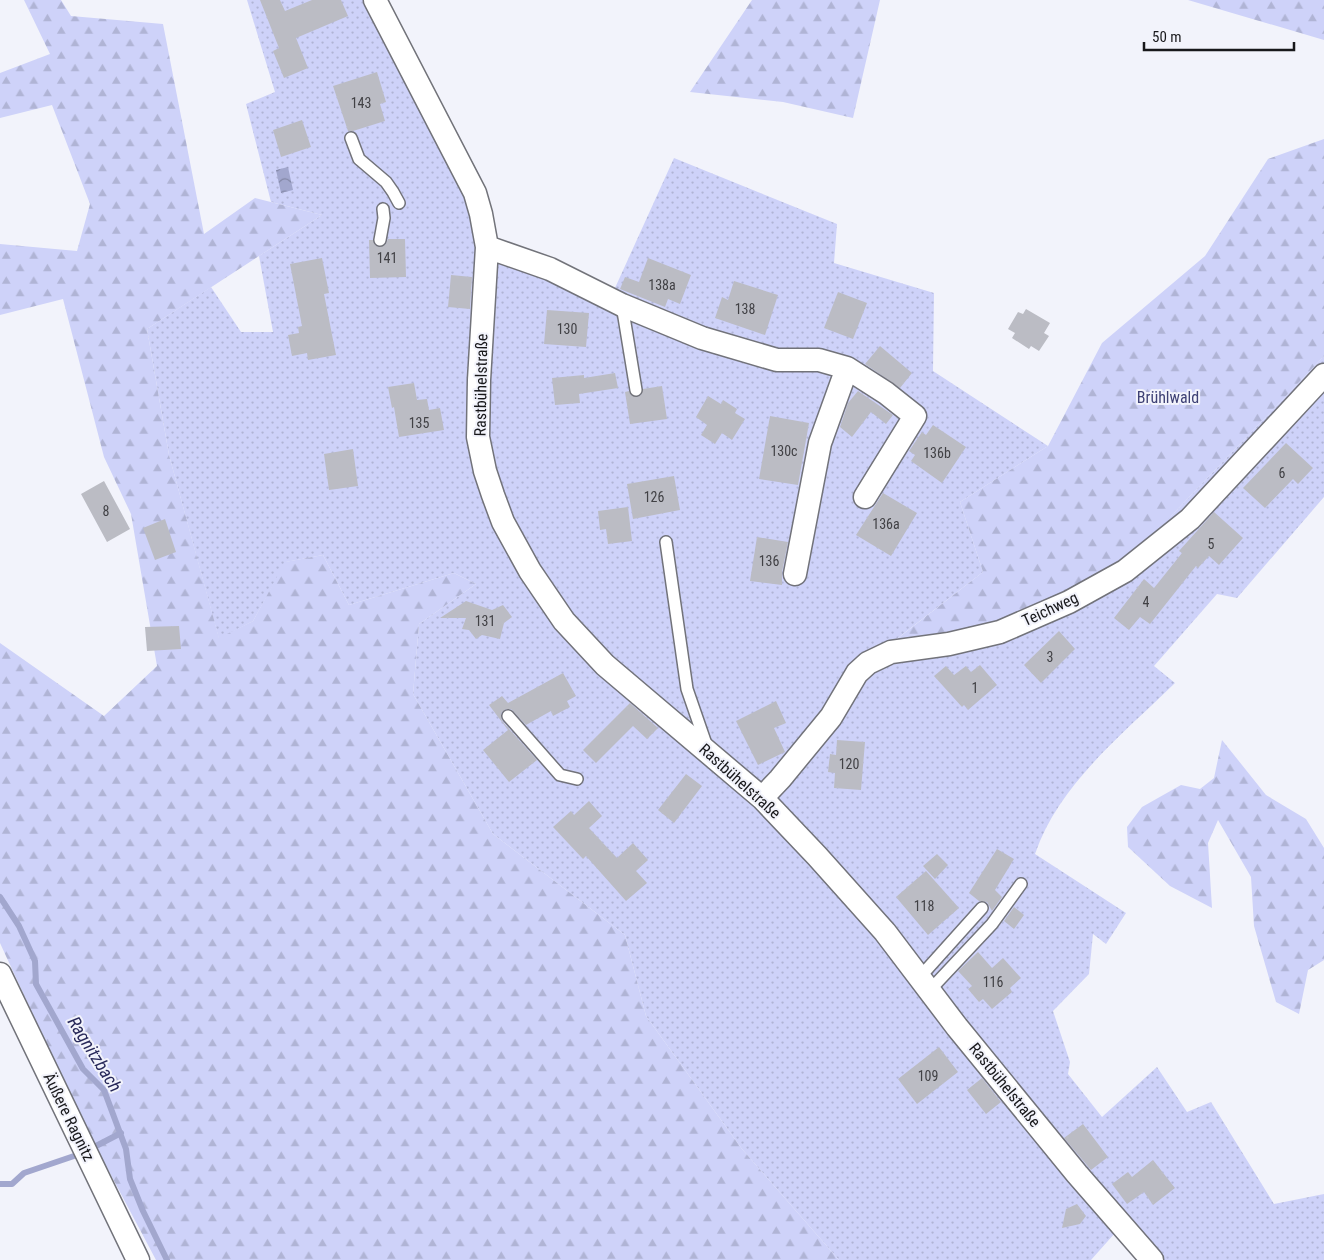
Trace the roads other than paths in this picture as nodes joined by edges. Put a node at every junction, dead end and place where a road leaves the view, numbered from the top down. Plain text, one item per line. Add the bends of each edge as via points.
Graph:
1 (375, 0) edge
2 (351, 138) dead end
3 (399, 203) dead end
4 (383, 209) dead end
5 (380, 240) dead end
6 (487, 247) junction
7 (622, 305) junction
8 (847, 368) junction
9 (1324, 374) edge
10 (636, 390) dead end
11 (865, 497) dead end
12 (666, 542) dead end
13 (795, 574) dead end
14 (508, 716) dead end
15 (708, 751) junction
16 (577, 779) dead end
17 (762, 798) junction
18 (1021, 884) dead end
19 (982, 908) dead end
20 (0, 974) edge
21 (925, 984) junction
22 (138, 1260) edge
23 (1152, 1260) edge

1 - 6 street, Rastbühelstraße via 474,193
2 - 3 lane via 359,159 386,182
4 - 5 lane
6 - 7 street via 550,269
6 - 15 street, Rastbühelstraße via 478,437 485,471 503,522 530,571 564,621 605,665
7 - 8 street via 702,338 777,360 818,360
7 - 10 lane
8 - 11 street via 915,416
8 - 13 street via 820,443
9 - 17 street, Teichweg via 1190,519 1125,572 1070,602 1000,632 949,644 891,652 868,663 857,673 831,717
12 - 15 lane via 687,689
14 - 16 lane via 560,775
15 - 17 street, Rastbühelstraße
17 - 21 street, Rastbühelstraße via 885,932
18 - 21 lane via 992,924
19 - 21 lane
20 - 22 street, Äußere Ragnitz
21 - 23 street, Rastbühelstraße via 957,1027

